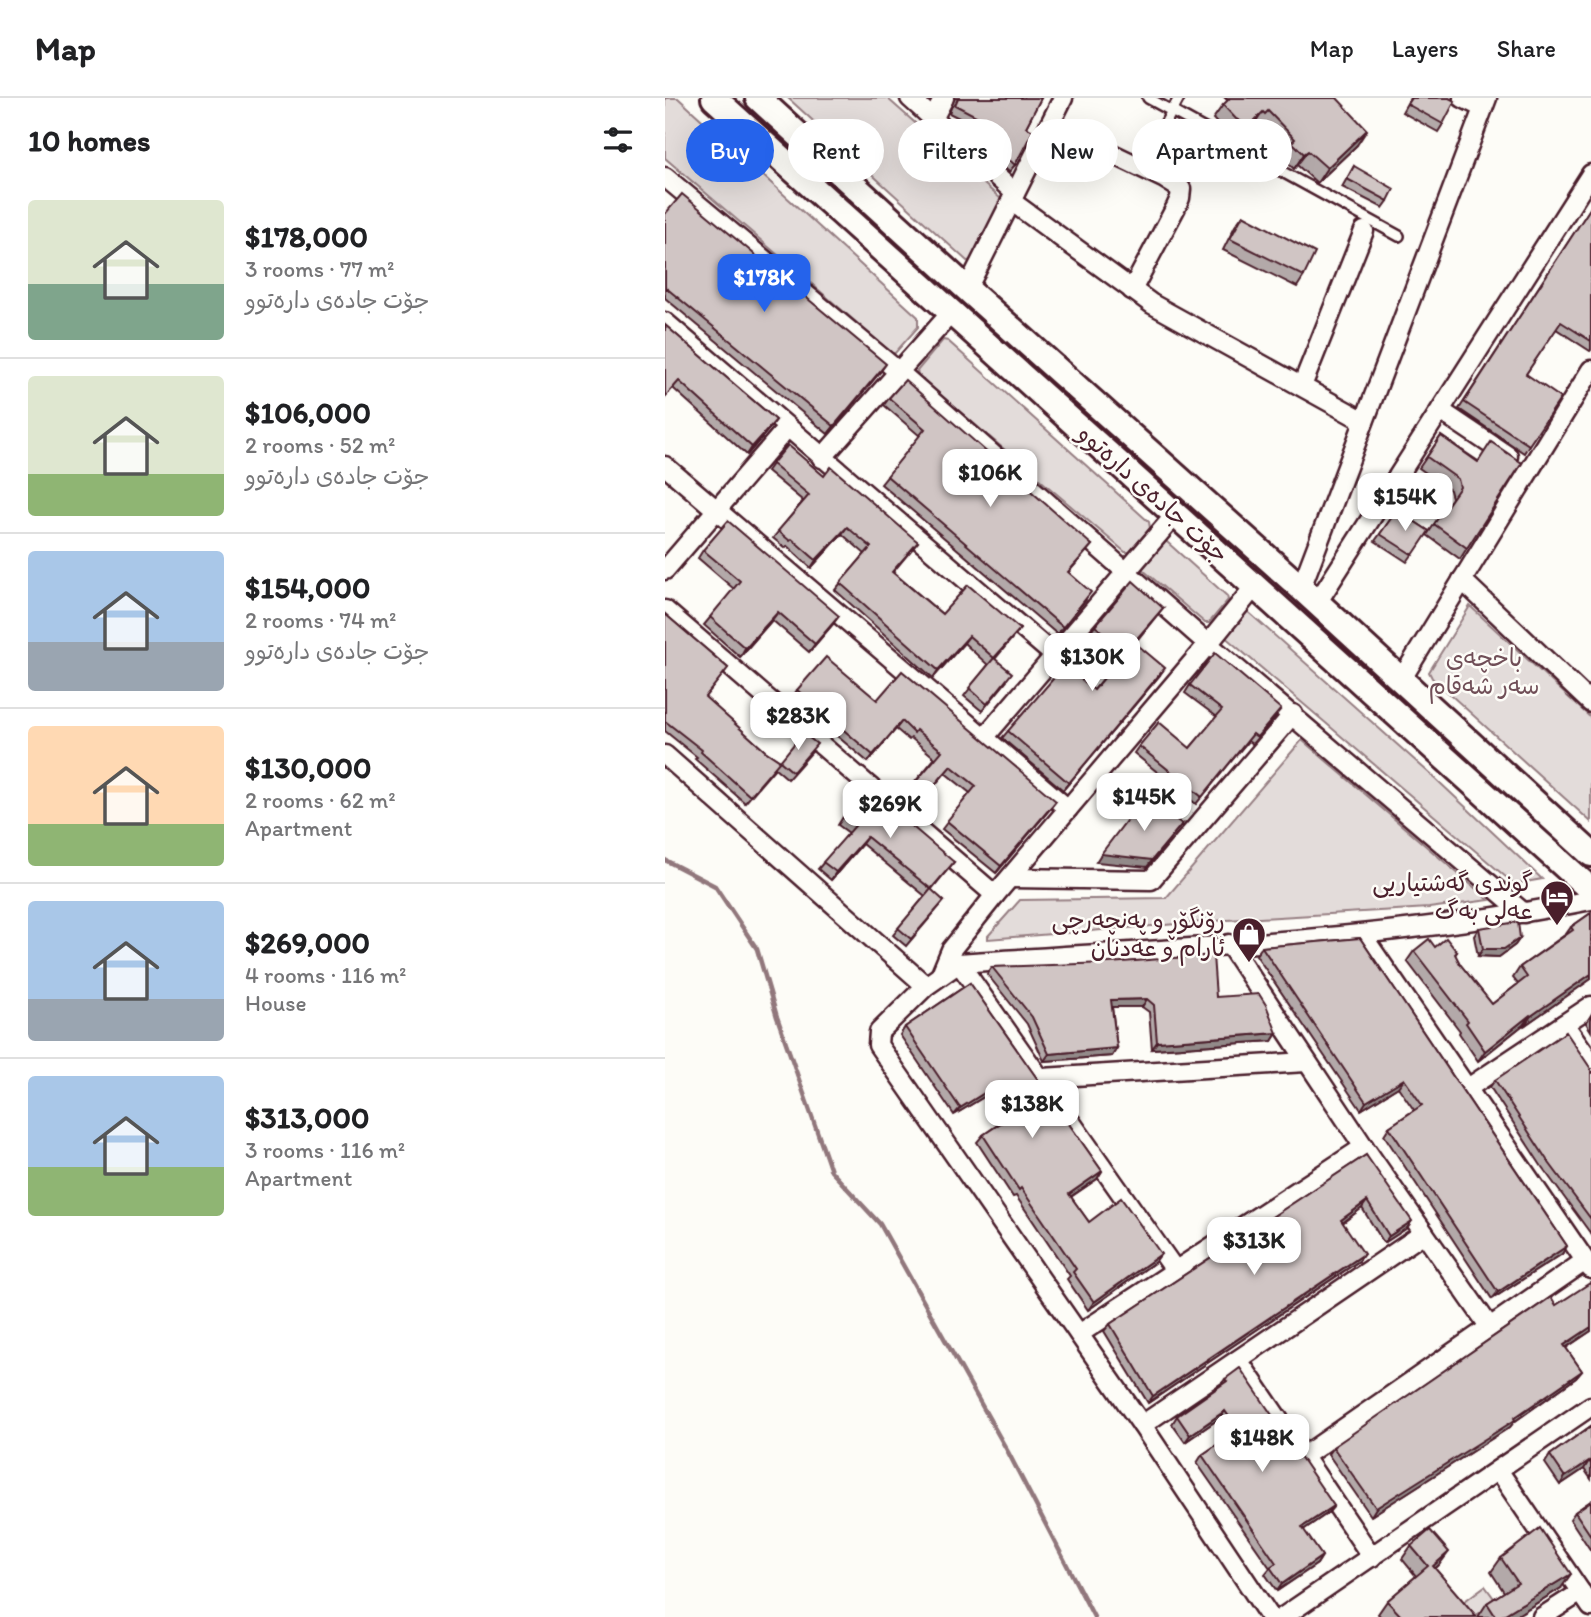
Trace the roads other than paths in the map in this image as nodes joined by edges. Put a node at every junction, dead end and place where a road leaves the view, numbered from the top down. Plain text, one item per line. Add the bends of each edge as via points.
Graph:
1 (714, 98) edge
2 (758, 98) edge
3 (911, 98) edge
4 (944, 98) edge
5 (1063, 98) edge
6 (1148, 98) edge
7 (1179, 98) edge
8 (1463, 98) edge
9 (1485, 103) edge
10 (1172, 111) junction
11 (933, 119) joint
12 (1052, 119) edge
13 (1168, 119) edge
14 (1026, 171) edge
15 (1591, 174) edge
16 (665, 177) edge
17 (998, 182) edge
18 (1170, 182) edge
19 (1013, 197) junction
20 (1364, 232) dead end
21 (1399, 236) dead end
22 (967, 289) junction
23 (1132, 290) junction
24 (951, 313) junction
25 (665, 322) edge
26 (1591, 370) edge
27 (899, 372) junction
28 (1302, 386) junction
29 (1441, 411) junction
30 (1364, 421) junction
31 (787, 428) junction
32 (822, 458) junction
33 (665, 466) edge
34 (1529, 470) junction
35 (716, 511) junction
36 (1175, 515) junction
37 (1317, 546) junction
38 (665, 570) edge
39 (1127, 571) junction
40 (1337, 575) junction
41 (1462, 580) junction
42 (1255, 586) junction
43 (1309, 595) junction
44 (665, 610) edge
45 (1209, 644) junction
46 (1055, 656) junction
47 (1404, 683) junction
48 (1588, 699) edge
49 (1389, 707) junction
50 (1293, 714) junction
51 (983, 739) junction
52 (665, 755) edge
53 (1068, 809) junction
54 (1591, 853) edge
55 (1011, 878) junction
56 (1591, 890) edge
57 (995, 895) junction
58 (1591, 900) edge
59 (1524, 913) junction
60 (1362, 935) junction
61 (1229, 944) junction
62 (959, 963) junction
63 (941, 974) junction
64 (926, 986) junction
65 (1591, 1006) edge
66 (1564, 1024) junction
67 (1306, 1062) junction
68 (1591, 1062) edge
69 (1042, 1078) junction
70 (1468, 1088) junction
71 (1364, 1147) junction
72 (1424, 1233) junction
73 (1588, 1265) edge
74 (1175, 1270) junction
75 (1489, 1326) junction
76 (1079, 1334) junction
77 (1238, 1360) junction
78 (1591, 1406) edge
79 (1142, 1425) junction
80 (1304, 1456) junction
81 (1498, 1470) junction
82 (1372, 1557) junction
83 (1581, 1592) junction
84 (1591, 1607) edge
85 (1271, 1617) edge
86 (1283, 1617) edge
87 (1542, 1617) edge

1 - 24 main road, جۆت جادەی دارەتوو
2 - 22 main road, جۆت جادەی دارەتوو
3 - 11 street
4 - 11 street
5 - 12 street
6 - 10 lane
7 - 10 lane
8 - 9 street
9 - 30 street
10 - 13 lane
10 - 21 lane
14 - 19 street
15 - 29 street
16 - 27 street
17 - 19 street
18 - 23 street via 1181,189 1180,198
19 - 22 street
19 - 23 street
20 - 28 street
22 - 43 main road, جۆت جادەی دارەتوو
23 - 28 street
24 - 27 street
24 - 36 main road, جۆت جادەی دارەتوو
25 - 31 street
26 - 34 street
27 - 32 street
27 - 39 street
28 - 30 street
29 - 34 street
29 - 40 street
30 - 37 street
31 - 32 street
31 - 35 street
32 - 46 street
33 - 35 street
34 - 41 street
35 - 38 street
35 - 51 street
36 - 39 street
36 - 42 main road, جۆت جادەی دارەتوو
37 - 40 street via 1321,566
37 - 43 street
39 - 45 street
39 - 46 street
40 - 43 street
41 - 47 street
41 - 48 street
42 - 45 street
42 - 49 main road, جۆت جادەی دارەتوو
43 - 47 main road, جۆت جادەی دارەتوو
44 - 57 street
45 - 50 street
45 - 53 street
46 - 51 street
47 - 49 main road
47 - 54 main road, جۆت جادەی دارەتوو
49 - 56 main road, جۆت جادەی دارەتوو
50 - 55 street via 1151,880
50 - 59 street
51 - 53 street
52 - 64 street
53 - 55 street
55 - 57 street
57 - 63 street via 951,950
58 - 59 street
59 - 60 street
60 - 61 street
60 - 70 street
61 - 62 street
61 - 67 street
62 - 63 street
62 - 69 street
63 - 64 street
64 - 76 street via 879,1032 878,1045
65 - 66 street
66 - 68 street
66 - 70 street
67 - 69 street
67 - 71 street
69 - 74 street
70 - 73 street
71 - 72 street
71 - 74 street
72 - 75 street
72 - 77 street
73 - 75 street
74 - 76 street
75 - 80 street
76 - 79 street
77 - 79 street
77 - 80 street
78 - 81 street
79 - 85 street
80 - 82 street
81 - 82 street
81 - 83 street
82 - 86 street
83 - 84 street
83 - 87 street

